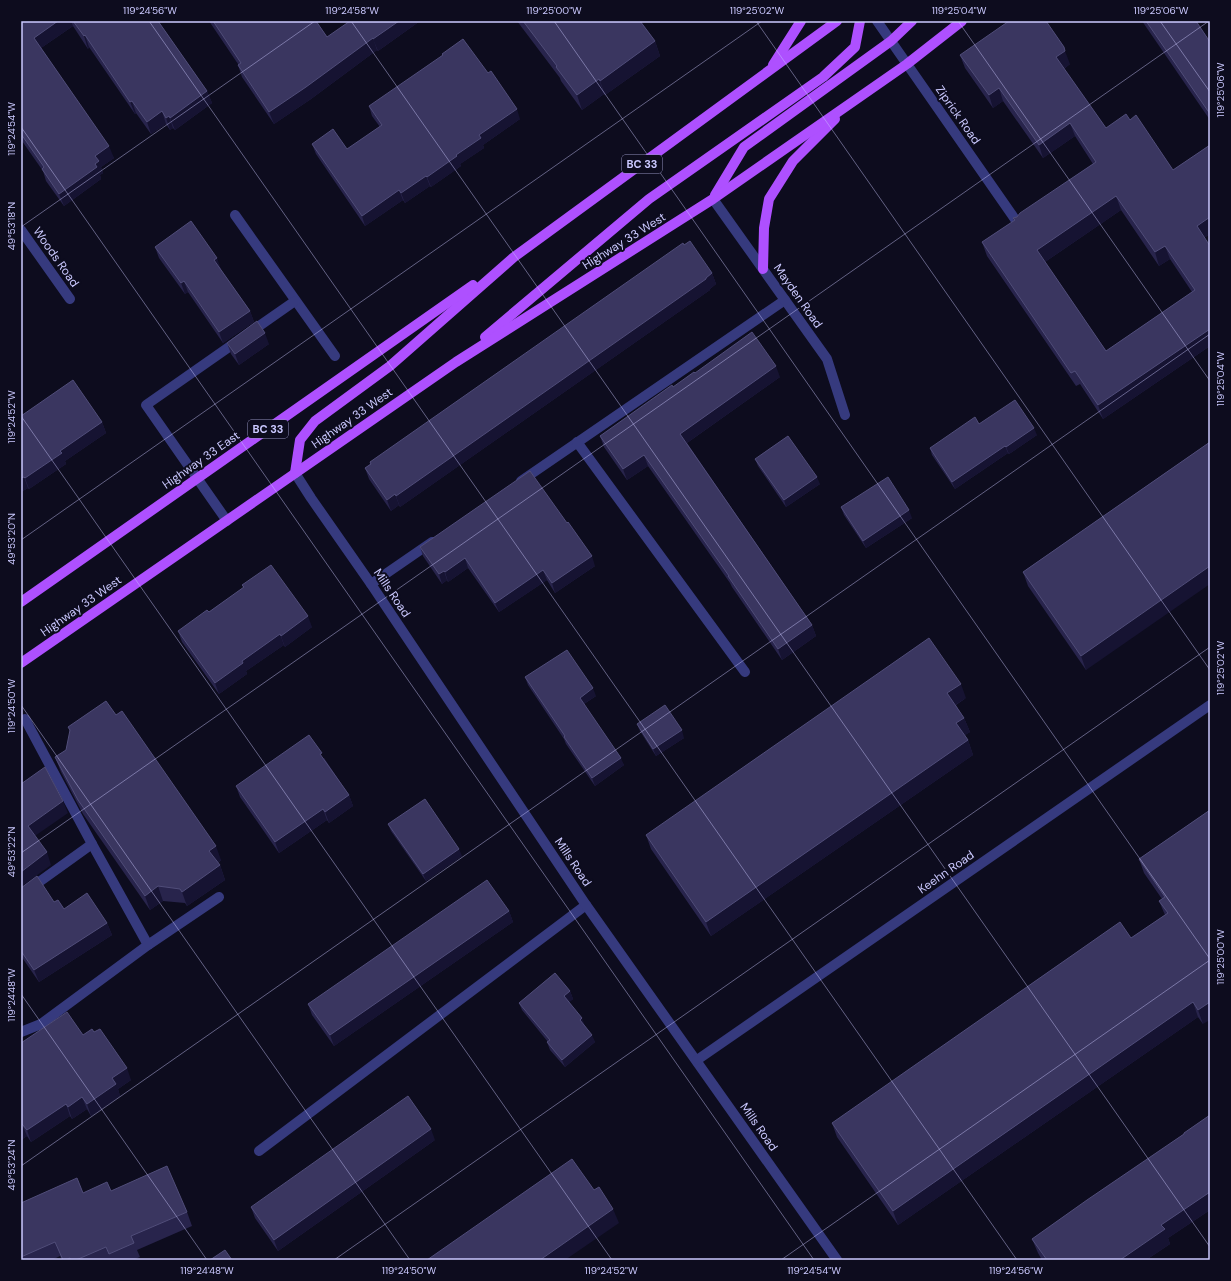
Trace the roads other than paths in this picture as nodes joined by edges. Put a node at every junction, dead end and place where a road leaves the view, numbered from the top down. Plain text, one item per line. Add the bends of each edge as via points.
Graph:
1 (801, 21) edge
2 (837, 21) edge
3 (860, 21) edge
4 (877, 21) edge
5 (912, 21) edge
6 (962, 21) edge
7 (891, 41) junction
8 (906, 64) junction
9 (769, 71) junction
10 (855, 99) junction
11 (713, 199) junction
12 (235, 216) dead end
13 (1019, 225) edge
14 (21, 230) edge
15 (514, 257) junction
16 (763, 269) junction
17 (70, 299) dead end
18 (785, 300) junction
19 (295, 301) junction
20 (335, 356) dead end
21 (456, 362) junction
22 (845, 415) dead end
23 (577, 442) junction
24 (295, 473) junction
25 (198, 478) junction
26 (513, 487) edge
27 (227, 521) junction
28 (442, 535) edge
29 (371, 584) junction
30 (21, 602) edge
31 (21, 664) edge
32 (745, 672) dead end
33 (1210, 705) edge
34 (25, 720) dead end
35 (92, 844) junction
36 (21, 895) edge
37 (219, 897) dead end
38 (586, 905) junction
39 (148, 945) junction
40 (21, 1032) edge
41 (697, 1060) junction
42 (259, 1151) dead end
43 (837, 1260) edge

1 - 9 main road
2 - 9 main road, Highway 33 West / BC 33
3 - 21 main road via 855,47 822,77 649,199
4 - 7 street, Ziprick Road
5 - 7 main road
6 - 8 main road, Highway 33 West
7 - 8 street, Ziprick Road
7 - 11 main road via 744,147
8 - 10 main road, Highway 33 West
8 - 13 street, Ziprick Road
9 - 15 main road, Highway 33 West / BC 33
10 - 11 main road, Highway 33 West
10 - 16 main road via 793,161 769,199 764,228
11 - 16 street, Mayden Road
11 - 21 main road, Highway 33 West
12 - 19 street
14 - 17 street, Woods Road
15 - 24 main road, Highway 33 West / BC 33 via 390,366 315,421 300,440
15 - 25 main road, Highway 33 East / BC 33
16 - 18 street, Mayden Road
18 - 22 street, Mayden Road via 827,359
18 - 23 street
19 - 20 street
19 - 25 street via 146,405
21 - 24 main road, Highway 33 West
23 - 26 street
23 - 32 street
24 - 27 main road, Highway 33 West
24 - 29 street, Mills Road
25 - 27 street
25 - 30 main road, Highway 33 East / BC 33
27 - 31 main road, Highway 33 West
28 - 29 street
29 - 38 street, Mills Road
33 - 41 street, Keehn Road
34 - 35 street
35 - 36 street
35 - 39 street
37 - 39 street
38 - 41 street, Mills Road
38 - 42 street
39 - 40 street via 41,1024
41 - 43 street, Mills Road

